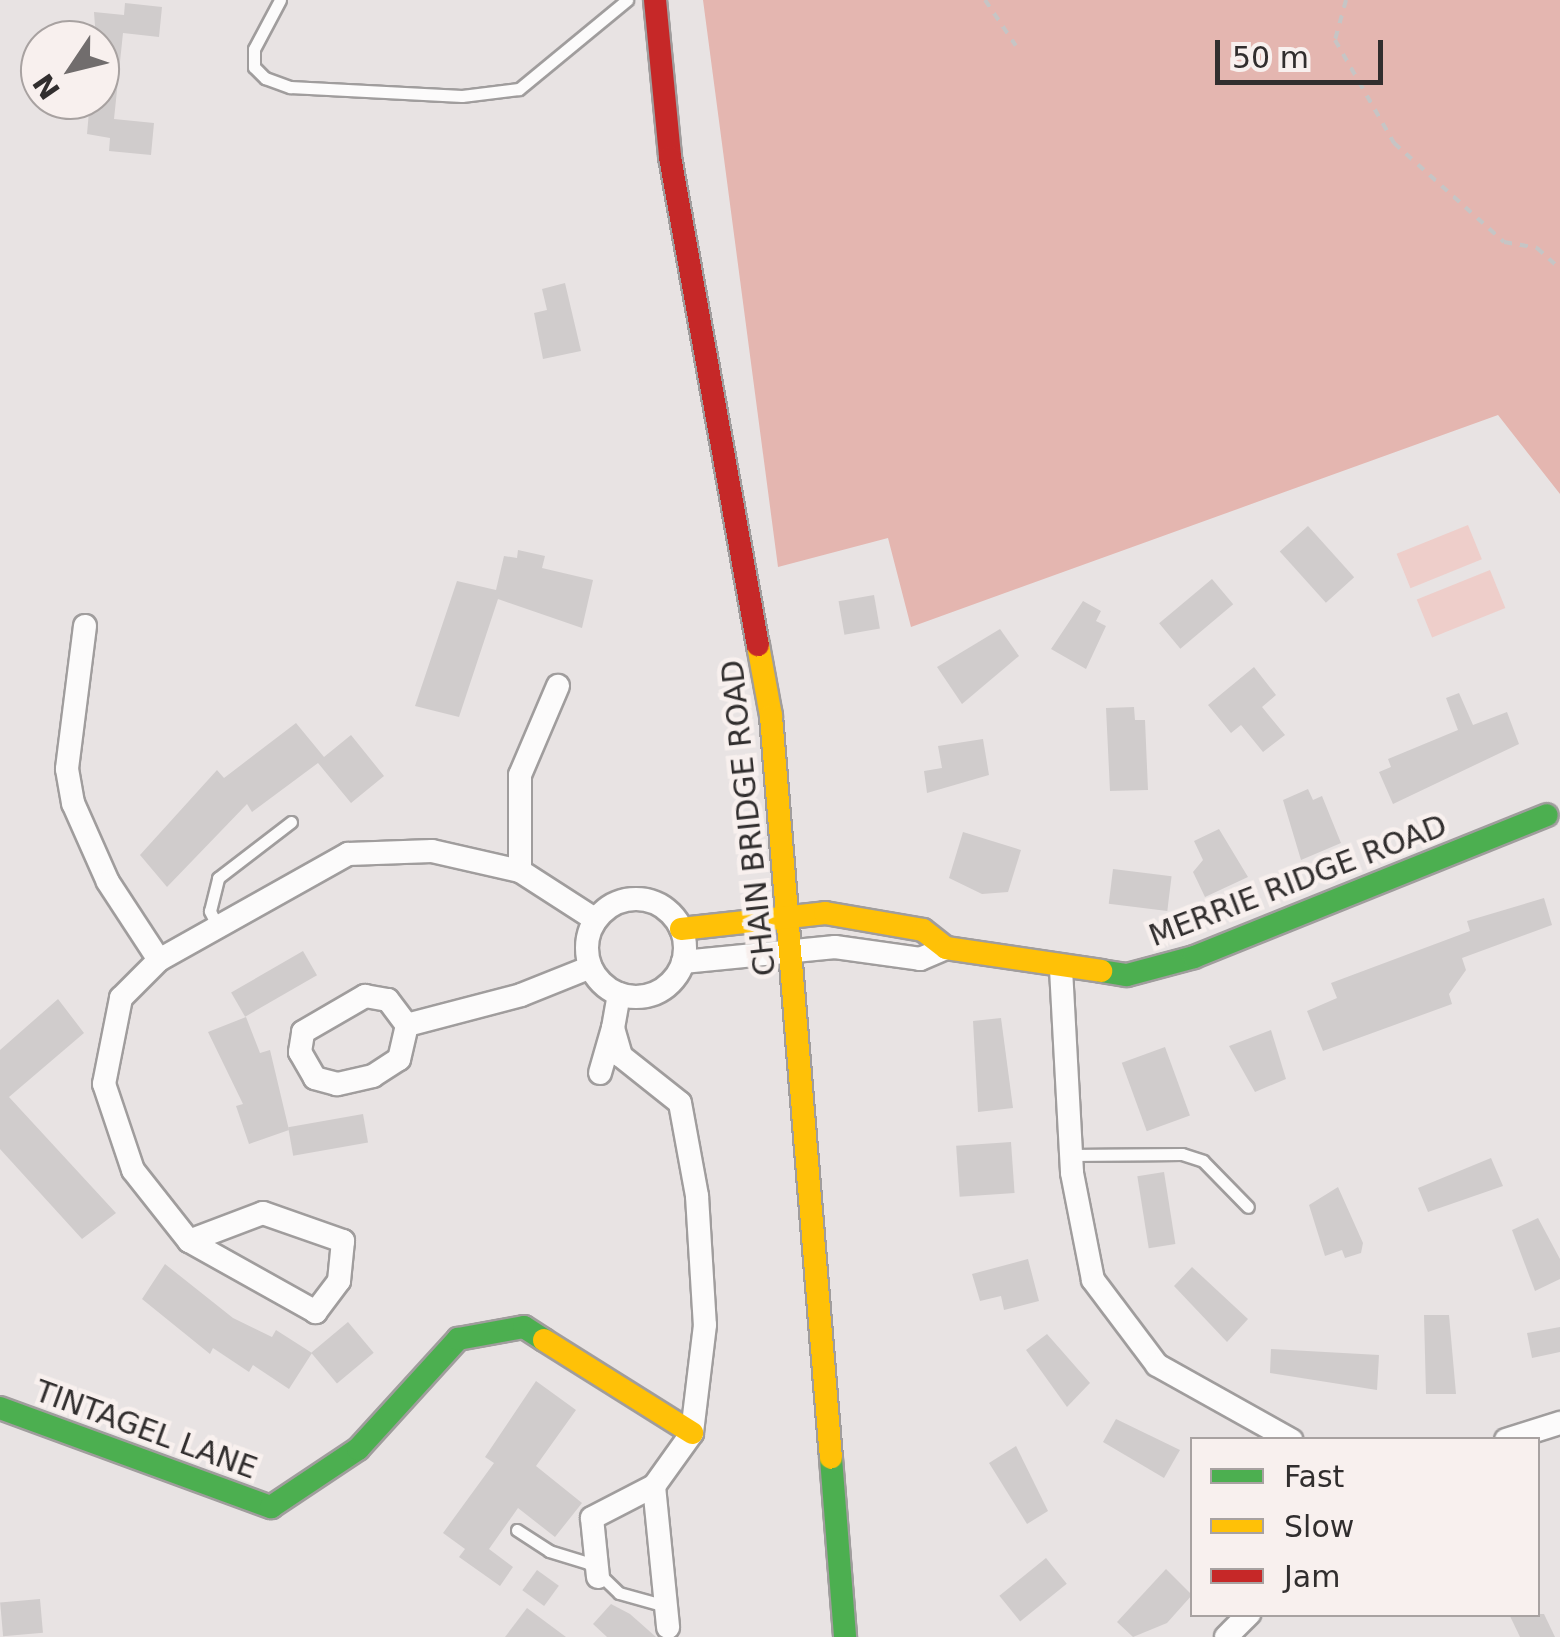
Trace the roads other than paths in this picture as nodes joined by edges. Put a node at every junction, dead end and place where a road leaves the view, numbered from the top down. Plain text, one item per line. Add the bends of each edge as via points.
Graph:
1 (280, 0) edge
2 (628, 0) edge
3 (655, 0) edge
4 (85, 626) dead end
5 (558, 686) dead end
6 (1548, 815) dead end
7 (291, 822) dead end
8 (520, 871) junction
9 (789, 914) junction
10 (596, 920) junction
11 (218, 927) junction
12 (681, 930) junction
13 (946, 948) junction
14 (793, 949) junction
15 (159, 960) junction
16 (683, 962) junction
17 (591, 967) junction
18 (1061, 970) junction
19 (619, 994) junction
20 (407, 1024) junction
21 (612, 1028) junction
22 (600, 1073) dead end
23 (1071, 1155) junction
24 (1248, 1207) dead end
25 (188, 1242) junction
26 (0, 1408) edge
27 (1560, 1423) edge
28 (692, 1432) junction
29 (1286, 1437) edge
30 (1516, 1437) edge
31 (654, 1486) junction
32 (518, 1530) dead end
33 (598, 1577) junction
34 (667, 1617) joint
35 (1246, 1617) edge
36 (845, 1637) edge
37 (1226, 1637) edge

1 - 2 lane via 254,49 254,68 264,78 290,86 462,96 519,89
3 - 9 street, CHAIN BRIDGE ROAD via 670,158 766,670
4 - 15 street via 67,769 73,803 108,882
5 - 8 street via 520,776
6 - 18 street, MERRIE RIDGE ROAD via 1158,970
7 - 11 lane via 218,878 210,911
8 - 10 street
8 - 11 street via 432,851 348,854
9 - 12 street, MERRIE RIDGE ROAD
9 - 13 street, MERRIE RIDGE ROAD via 923,930
9 - 14 street, CHAIN BRIDGE ROAD
10 - 12 street via 639,899 669,912
10 - 17 street via 586,948
11 - 15 street
12 - 16 street
13 - 14 street, MERRIE RIDGE ROAD via 920,959
13 - 18 street, MERRIE RIDGE ROAD
14 - 16 street, MERRIE RIDGE ROAD
14 - 36 street, CHAIN BRIDGE ROAD
15 - 25 street via 121,998 104,1084 133,1170
16 - 19 street via 650,996
17 - 19 street
17 - 20 street via 522,995
18 - 23 street
19 - 21 street
20 - 20 street via 388,1000 366,996 303,1032 300,1052 315,1078 337,1084 373,1076 399,1059
21 - 22 street
21 - 28 street via 621,1056 680,1103 697,1196 705,1325
23 - 24 lane via 1182,1154 1203,1161
23 - 29 street via 1082,1247 1130,1338 1186,1386
25 - 25 street via 316,1312 340,1282 343,1240 263,1212
26 - 28 street, TINTAGEL LANE via 271,1507 358,1449 458,1339 524,1328
27 - 30 street
28 - 31 street
31 - 33 street via 592,1518
31 - 34 street
32 - 33 lane via 549,1551 588,1563
33 - 34 lane
35 - 37 street

